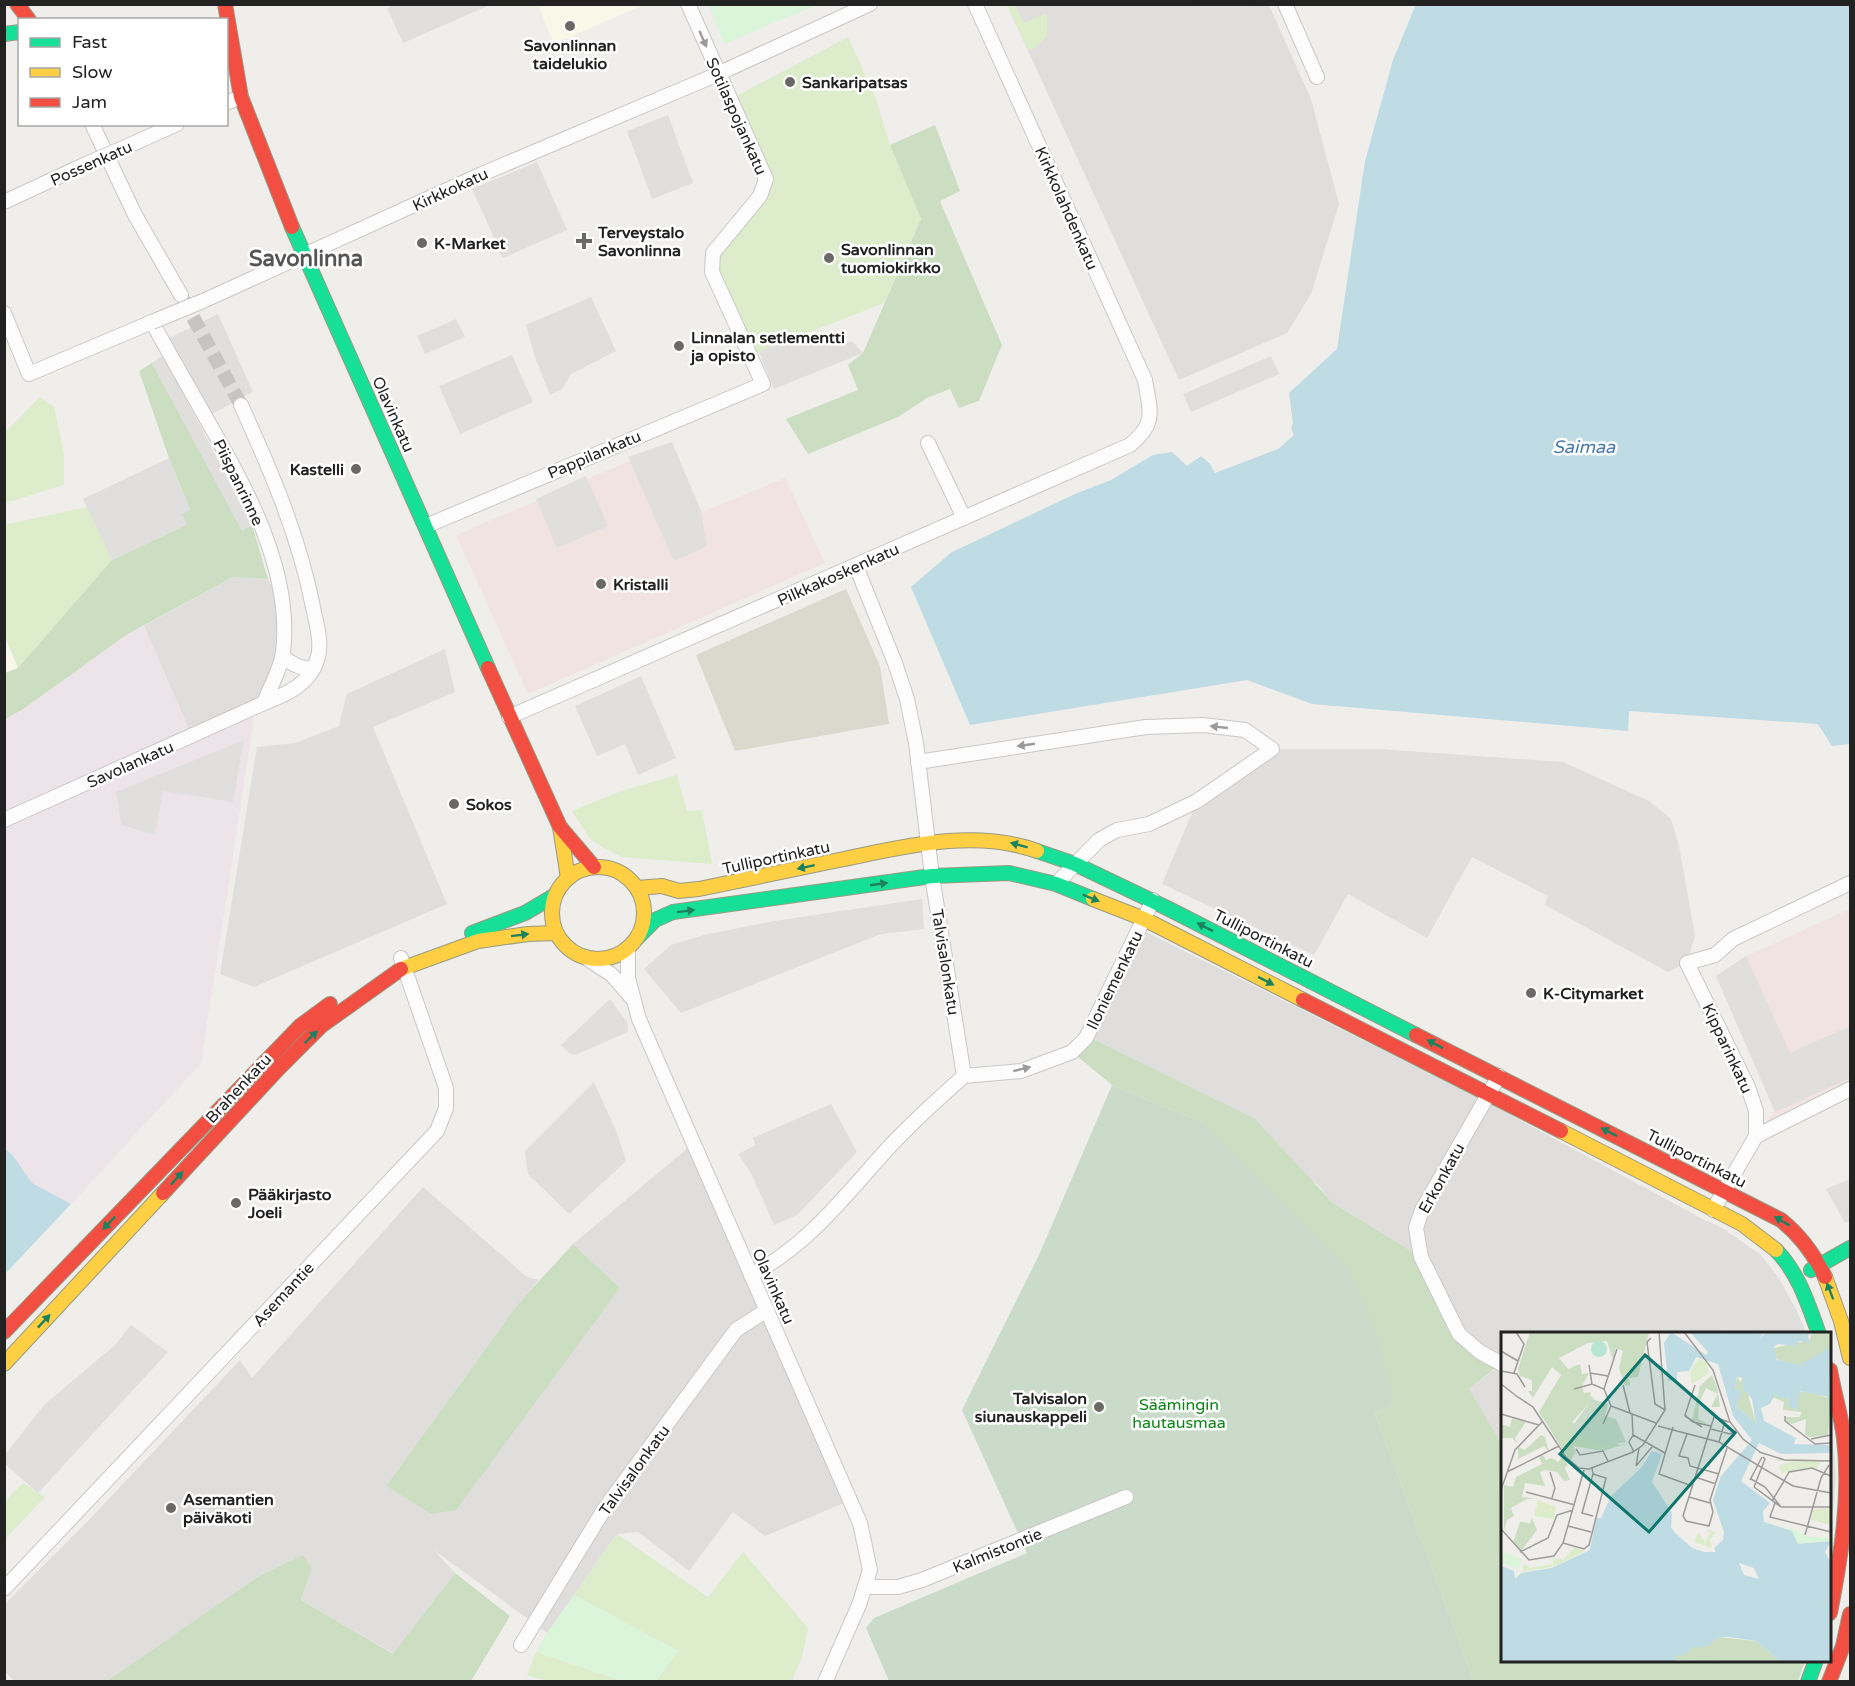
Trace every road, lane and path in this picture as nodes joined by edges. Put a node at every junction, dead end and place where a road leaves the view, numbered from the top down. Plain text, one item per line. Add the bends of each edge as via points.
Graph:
1 (18, 4) edge
2 (688, 4) edge
3 (834, 4) edge
4 (870, 4) edge
5 (975, 4) edge
6 (1285, 4) edge
7 (28, 18) edge
8 (839, 18) junction
9 (4, 20) edge
10 (228, 21) edge
11 (18, 26) edge
12 (718, 73) junction
13 (1317, 77) dead end
14 (241, 97) junction
15 (228, 102) edge
16 (93, 126) edge
17 (173, 126) edge
18 (4, 202) edge
19 (305, 255) junction
20 (181, 295) tunnel mouth
21 (4, 314) edge
22 (152, 322) junction
23 (763, 384) joint
24 (241, 405) tunnel mouth
25 (1151, 414) joint
26 (928, 443) dead end
27 (964, 518) junction
28 (426, 526) junction
29 (856, 566) junction
30 (283, 656) junction
31 (313, 669) junction
32 (260, 705) junction
33 (509, 717) junction
34 (918, 762) junction
35 (4, 820) edge
36 (560, 827) junction
37 (928, 842) junction
38 (1074, 864) junction
39 (594, 867) junction
40 (932, 876) junction
41 (568, 878) junction
42 (1851, 883) edge
43 (1056, 884) junction
44 (637, 888) junction
45 (554, 896) junction
46 (1153, 900) junction
47 (1144, 919) junction
48 (556, 933) junction
49 (632, 943) junction
50 (585, 957) junction
51 (403, 963) junction
52 (634, 1001) junction
53 (964, 1076) junction
54 (1499, 1076) junction
55 (1851, 1089) edge
56 (1489, 1095) junction
57 (1756, 1136) junction
58 (1724, 1190) junction
59 (1713, 1210) junction
60 (1851, 1248) edge
61 (1820, 1265) junction
62 (751, 1275) junction
63 (1797, 1279) junction
64 (767, 1310) junction
65 (4, 1332) edge
66 (1818, 1332) edge
67 (1851, 1358) edge
68 (1501, 1363) edge
69 (4, 1364) edge
70 (1831, 1375) edge
71 (1126, 1497) dead end
72 (865, 1587) junction
73 (4, 1589) edge
74 (1831, 1607) edge
75 (1851, 1614) edge
76 (521, 1645) dead end
77 (1815, 1662) edge
78 (825, 1682) edge
79 (1808, 1682) edge
80 (1829, 1682) edge

1 - 7 main road
2 -> 12 street, Sotilaspojankatu
3 - 8 street
4 - 8 street, Kirkkokatu
5 - 25 street, Kirkkolahdenkatu via 1145,380
6 - 13 street
8 - 12 street, Kirkkokatu
9 - 11 street
10 - 14 main road, Olavinkatu
12 - 19 street, Kirkkokatu
12 - 23 street, Sotilaspojankatu via 766,179 760,196 713,253 712,272
14 - 15 street
14 - 19 main road, Olavinkatu
16 - 20 street via 135,215
17 - 18 street, Possenkatu, bridge
19 - 22 street, Kirkkokatu, bridge
19 - 28 main road, Olavinkatu
21 - 22 street, Kirkkokatu via 29,374
22 - 30 street, Piispanrinne via 256,511 284,610
23 - 28 street, Pappilankatu
24 - 31 street via 294,531 319,640
25 - 27 street, Pilkkakoskenkatu via 1148,426 1130,445
26 - 27 street
27 - 29 street, Pilkkakoskenkatu
28 - 33 main road, Olavinkatu
29 - 33 street, Pilkkakoskenkatu
29 - 34 street, Talvisalonkatu via 907,699
30 - 31 street via 290,664
30 - 32 street, Piispanrinne
31 - 32 street, Savolankatu via 292,691
32 - 35 street, Savolankatu
33 - 36 main road, Olavinkatu
34 - 37 street, Talvisalonkatu
38 -> 34 street via 1099,840 1117,830 1149,824 1197,801 1272,748 1245,730 1203,725 1146,727
36 - 39 main road, Olavinkatu
36 - 41 main road, Olavinkatu
38 -> 37 main road, Tulliportinkatu via 1016,843
37 - 40 street, Talvisalonkatu
37 -> 44 main road, Tulliportinkatu via 699,889
38 - 43 street
38 - 46 main road, Tulliportinkatu
39 - 41 main road
39 - 44 main road via 618,872
40 - 43 main road via 1009,873
49 -> 40 main road via 655,920 673,912
40 - 53 street, Talvisalonkatu
41 - 45 main road
42 - 57 street, Kipparinkatu via 1732,939 1715,955 1687,963 1748,1087 1756,1111
43 -> 47 main road
44 - 49 main road via 644,913
45 - 48 main road
45 - 51 main road, Brahenkatu via 523,916
46 - 47 street, Iloniemenkatu
54 -> 46 main road, Tulliportinkatu
53 -> 47 street, Iloniemenkatu via 1021,1071 1072,1052 1086,1038
47 -> 56 main road
48 - 50 main road via 568,948
51 -> 48 main road, Brahenkatu via 478,941
49 - 50 main road via 615,956
49 - 52 street, Olavinkatu via 628,978
50 - 52 street, Olavinkatu via 612,975
51 -> 65 main road, Brahenkatu via 371,975 300,1026
69 -> 51 main road, Brahenkatu via 303,1044
51 - 73 street, Asemantie via 446,1088 446,1108 437,1131
52 - 62 street, Olavinkatu
53 - 62 street via 900,1136 815,1230
54 - 56 street, Erkonkatu
58 -> 54 main road, Tulliportinkatu
55 - 57 street
56 - 59 main road
56 - 68 street, Erkonkatu via 1422,1210 1416,1228 1421,1257 1459,1334
57 - 58 street
58 - 59 street
61 -> 58 main road, Tulliportinkatu via 1793,1228
59 - 63 main road via 1766,1240 1782,1255
60 - 61 main road
61 - 63 main road
67 -> 61 main road, Tulliportinkatu
62 - 64 street, Olavinkatu
63 - 66 main road
64 - 72 street, Olavinkatu via 861,1523 870,1570
64 - 76 street, Talvisalonkatu via 736,1330 606,1508
70 - 74 main road via 1846,1464 1843,1530
71 - 72 street, Kalmistontie via 922,1580 898,1587
72 - 78 street, Olavinkatu
75 - 80 main road
77 - 79 main road

